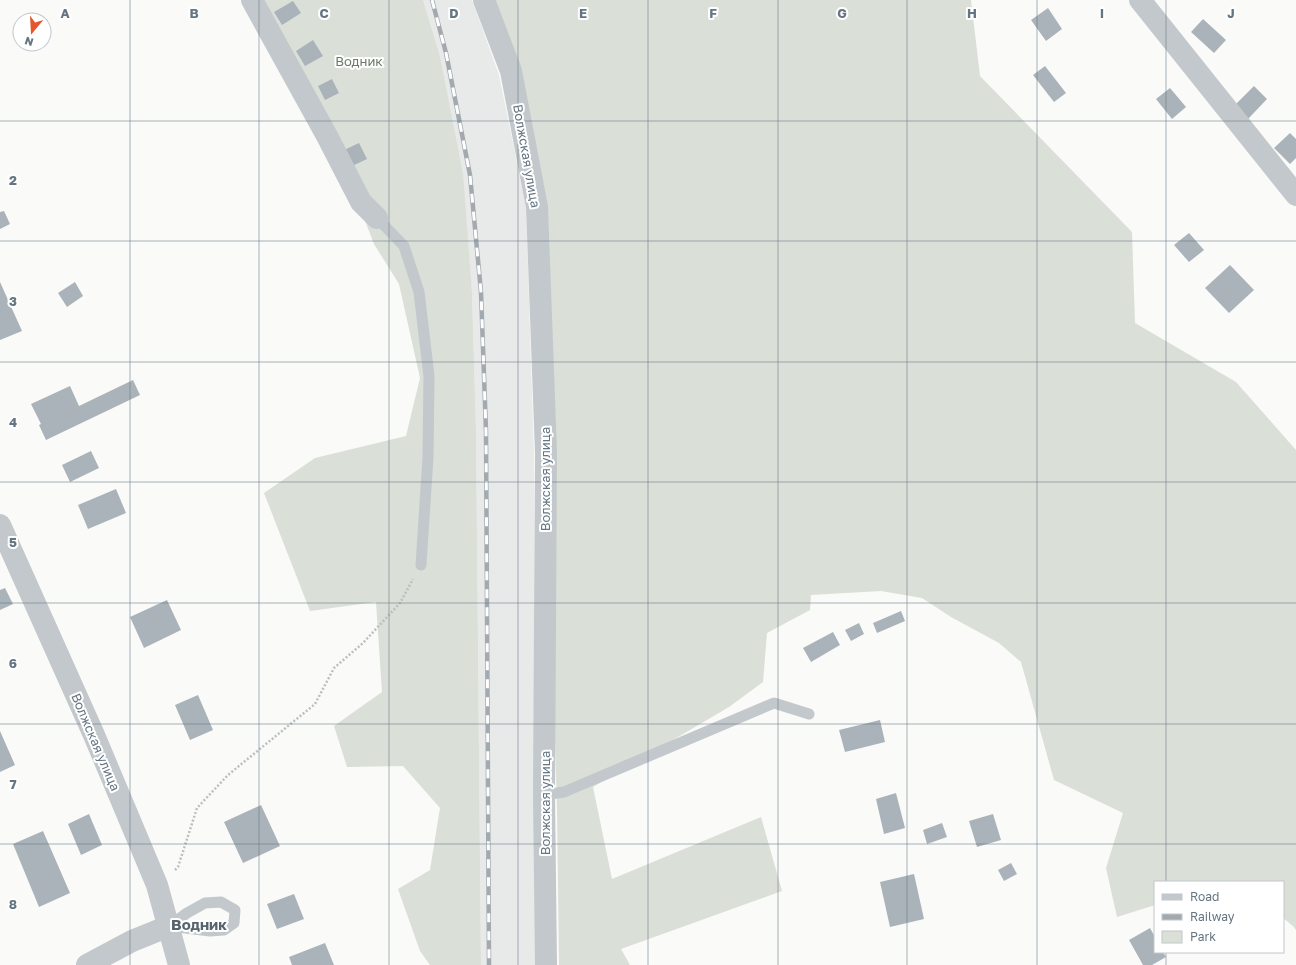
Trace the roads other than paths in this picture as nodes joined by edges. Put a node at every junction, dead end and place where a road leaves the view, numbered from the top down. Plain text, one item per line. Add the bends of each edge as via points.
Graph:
1 (252, 0) edge
2 (484, 0) edge
3 (1140, 0) edge
4 (1296, 195) edge
5 (377, 218) joint
6 (0, 525) edge
7 (421, 565) road end
8 (809, 714) dead end
9 (544, 794) junction
10 (169, 926) junction
11 (87, 965) edge
12 (179, 965) edge
13 (546, 965) edge

1 - 5 street via 361,202
2 - 9 street, Волжская улица via 511,71 537,207 546,453
3 - 4 street
5 - 7 lane via 404,246 419,292 429,376 428,457
6 - 10 street, Волжская улица via 94,735 157,886
8 - 9 lane via 774,703 564,792
9 - 13 street, Волжская улица
10 - 10 lane via 210,931 224,930 234,923 235,910 221,902 205,903
10 - 11 street via 132,941
10 - 12 street, Волжская улица

